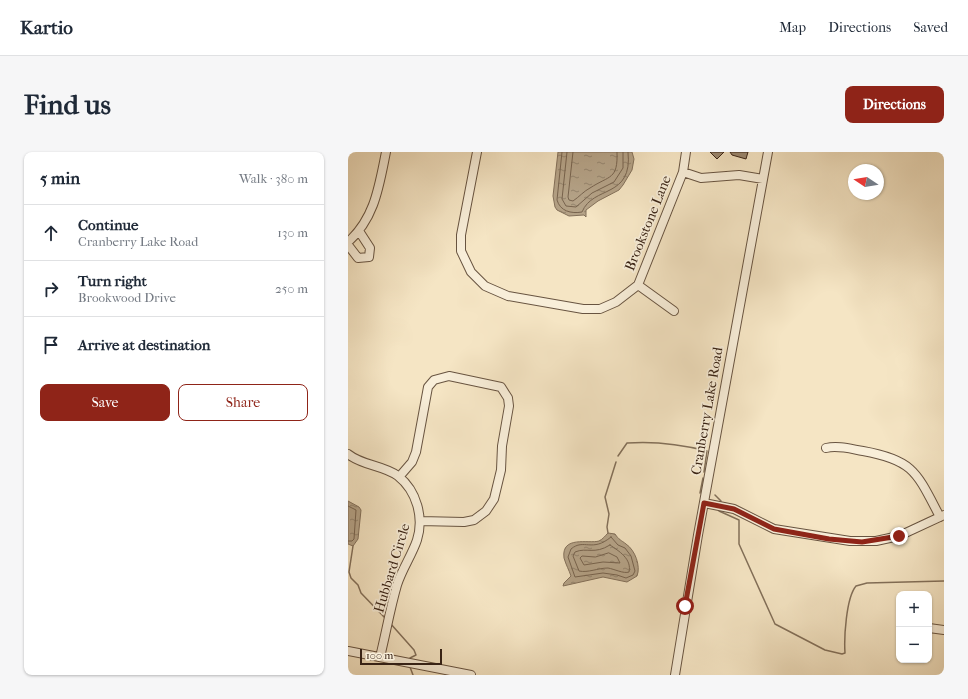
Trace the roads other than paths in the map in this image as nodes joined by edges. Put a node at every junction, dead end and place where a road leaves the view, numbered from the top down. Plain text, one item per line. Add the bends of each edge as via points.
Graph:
1 (386, 152) edge
2 (477, 152) edge
3 (686, 152) edge
4 (768, 152) edge
5 (683, 172) junction
6 (763, 180) junction
7 (359, 230) junction
8 (348, 244) edge
9 (638, 284) junction
10 (674, 311) dead end
11 (826, 448) dead end
12 (348, 454) edge
13 (399, 477) junction
14 (704, 503) junction
15 (942, 516) edge
16 (420, 521) junction
17 (932, 628) edge
18 (944, 630) edge
19 (348, 651) edge
20 (380, 657) junction
21 (471, 675) edge
22 (675, 675) edge

1 - 7 street via 374,205
2 - 9 street, Brookstone Lane via 461,234 462,251 471,272 486,286 508,296 583,309 600,309 616,302
3 - 5 street, Brookstone Lane
4 - 6 street, Cranberry Lake Road
5 - 6 street via 701,178 739,175
5 - 9 street, Brookstone Lane
6 - 14 street, Cranberry Lake Road
7 - 8 street
7 - 8 street via 370,248 369,257 358,258
9 - 10 street
11 - 15 street via 843,447 896,458 914,472
12 - 13 street, Hubbard Circle via 369,465 384,468
13 - 16 street, Hubbard Circle via 417,502
13 - 16 street via 412,462 416,452 428,387 434,380 449,376 501,387 508,398 509,406 501,470 494,498 486,511 474,520
14 - 15 street via 734,509 774,529 850,541 886,539 910,532
14 - 22 street, Cranberry Lake Road
16 - 20 street, Hubbard Circle via 417,539 398,584
17 - 18 street
19 - 20 street
20 - 21 street

